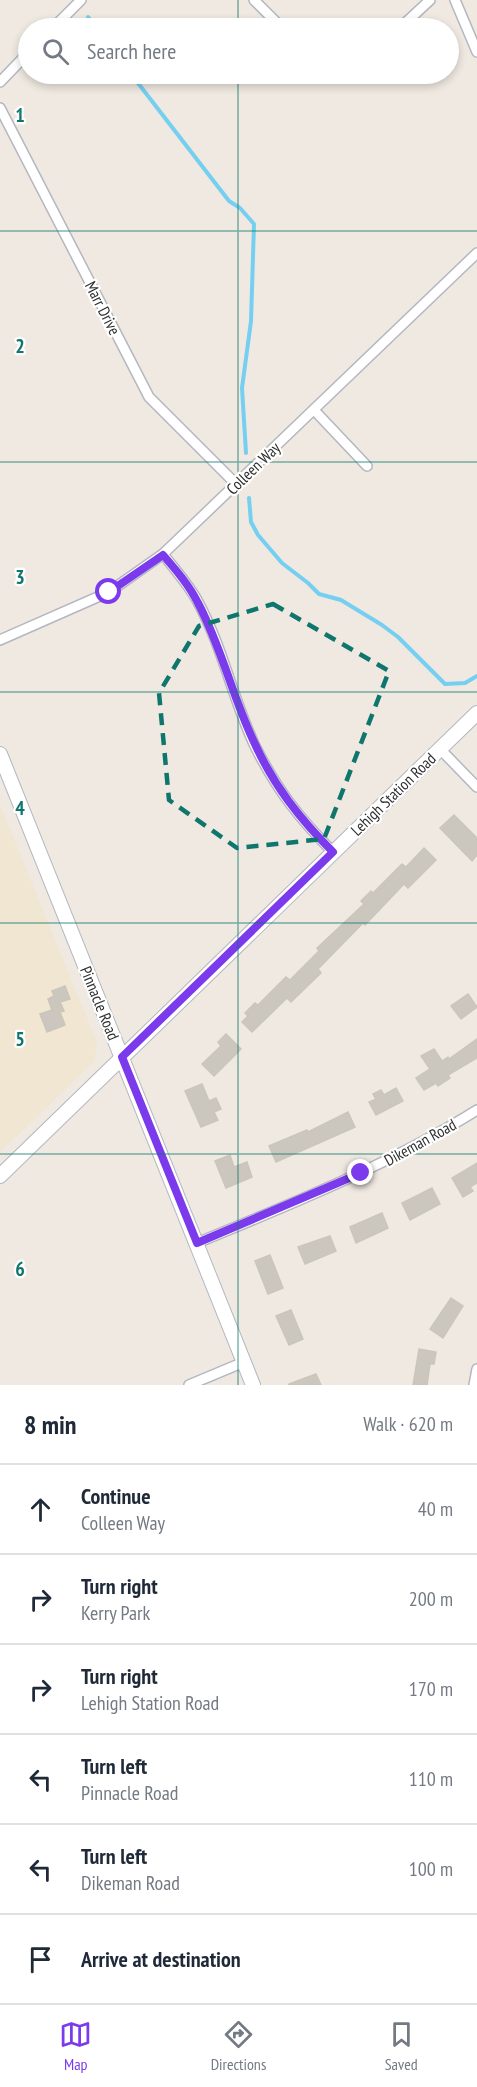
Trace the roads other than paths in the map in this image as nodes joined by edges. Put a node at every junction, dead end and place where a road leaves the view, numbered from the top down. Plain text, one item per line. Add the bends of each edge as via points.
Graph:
1 (81, 0) edge
2 (254, 0) edge
3 (430, 0) edge
4 (455, 0) edge
5 (63, 18) edge
6 (272, 18) edge
7 (411, 18) edge
8 (477, 52) edge
9 (18, 63) edge
10 (0, 82) edge
11 (0, 108) edge
12 (477, 253) edge
13 (314, 410) junction
14 (366, 465) dead end
15 (236, 484) junction
16 (163, 555) junction
17 (0, 639) edge
18 (477, 713) edge
19 (440, 748) junction
20 (0, 754) edge
21 (477, 787) edge
22 (333, 852) junction
23 (122, 1057) junction
24 (477, 1110) edge
25 (0, 1176) edge
26 (197, 1243) junction
27 (244, 1362) junction
28 (477, 1369) edge
29 (189, 1385) edge
30 (253, 1385) edge
31 (474, 1385) edge

1 - 5 street
2 - 6 street
3 - 7 street
4 - 8 street
9 - 10 street
11 - 15 street, Marr Drive via 148,397
12 - 13 street, Colleen Way
13 - 14 street
13 - 15 street, Colleen Way
15 - 16 street, Colleen Way
16 - 17 street, Colleen Way via 109,592
16 - 22 street via 198,602 270,774 304,824
18 - 19 main road, Lehigh Station Road
19 - 21 street
19 - 22 main road, Lehigh Station Road
20 - 23 main road, Pinnacle Road
22 - 23 main road, Lehigh Station Road
23 - 25 main road, Lehigh Station Road
23 - 26 main road, Pinnacle Road
24 - 26 street, Dikeman Road via 361,1173
26 - 27 main road, Pinnacle Road
27 - 29 street
27 - 30 main road, Pinnacle Road
28 - 31 street

